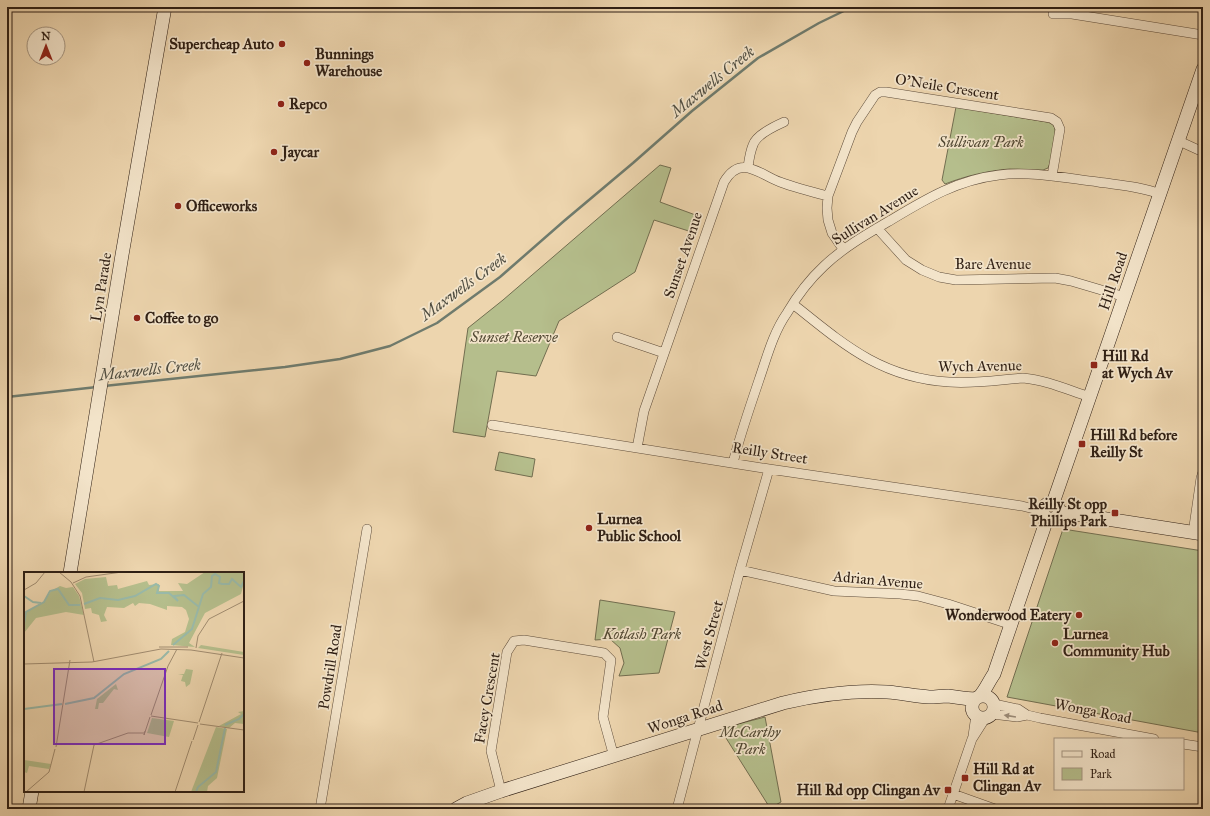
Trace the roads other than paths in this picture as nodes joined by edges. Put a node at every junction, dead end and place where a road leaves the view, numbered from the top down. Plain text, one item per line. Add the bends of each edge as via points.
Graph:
1 (165, 7) edge
2 (1053, 14) dead end
3 (1203, 35) edge
4 (1203, 69) edge
5 (784, 122) dead end
6 (1179, 141) junction
7 (1203, 152) edge
8 (748, 167) junction
9 (1052, 176) junction
10 (1160, 194) junction
11 (828, 196) junction
12 (877, 228) junction
13 (843, 250) junction
14 (1125, 297) junction
15 (793, 304) junction
16 (617, 337) dead end
17 (664, 353) junction
18 (1090, 397) junction
19 (492, 425) dead end
20 (637, 448) junction
21 (733, 463) junction
22 (769, 469) junction
23 (1203, 472) edge
24 (1050, 511) junction
25 (367, 529) dead end
26 (1198, 534) edge
27 (740, 570) junction
28 (70, 572) edge
29 (1012, 625) junction
30 (984, 707) junction
31 (698, 730) junction
32 (1149, 738) edge
33 (1184, 744) edge
34 (1203, 748) edge
35 (614, 757) junction
36 (501, 791) junction
37 (32, 792) edge
38 (953, 794) junction
39 (29, 809) edge
40 (320, 809) edge
41 (456, 809) edge
42 (677, 809) edge
43 (948, 809) edge
44 (995, 809) edge

1 - 28 street, Lyn Parade
2 - 3 street via 1072,14
4 - 6 street, Hill Road
5 - 8 street via 756,140
6 - 7 street
6 - 10 street, Hill Road
8 - 11 street via 779,182
8 - 17 street, Sunset Avenue via 731,172 724,182
9 - 10 street, Sullivan Avenue via 1144,189
9 - 11 street, O'Neile Crescent via 1060,129 1057,122 1051,118 883,92 872,98 857,122
9 - 12 street, Sullivan Avenue via 1011,174 971,180 939,192
10 - 14 street, Hill Road
11 - 13 street, O'Neile Crescent via 828,220 832,233
12 - 13 street, Sullivan Avenue
12 - 14 street, Bare Avenue via 906,260 939,277 956,280 1055,278
13 - 15 street, Sullivan Avenue via 813,277
14 - 18 street, Hill Road
15 - 18 street, Wych Avenue via 853,350 902,374 962,383 1023,378 1042,381
15 - 21 street, Sullivan Avenue via 774,336
16 - 17 street
17 - 20 street, Sunset Avenue via 644,411
18 - 24 street, Hill Road
19 - 20 street, Reilly Street
20 - 21 street, Reilly Street
21 - 22 street, Reilly Street
22 - 24 street, Reilly Street
22 - 27 street, West Street
23 - 26 street
24 - 26 street, Reilly Street
24 - 29 street, Hill Road
25 - 40 street, Powdrill Road
27 - 29 street, Adrian Avenue via 834,591 918,596
27 - 31 street, West Street
29 - 30 street, Hill Road via 994,674 993,691
30 - 31 street, Wonga Road via 948,696 931,697 885,692 821,695
30 - 32 street, Wonga Road via 1018,709 1027,715
30 - 38 street, Hill Road via 973,728 972,739
31 - 35 street, Wonga Road
31 - 42 street, West Street
33 - 34 street
35 - 36 street, Wonga Road
35 - 36 street, Facey Crescent via 603,717 611,660 604,653 524,640 514,641 507,652 491,751
36 - 41 street, Wonga Road
37 - 39 street
38 - 43 street, Hill Road
38 - 44 street

